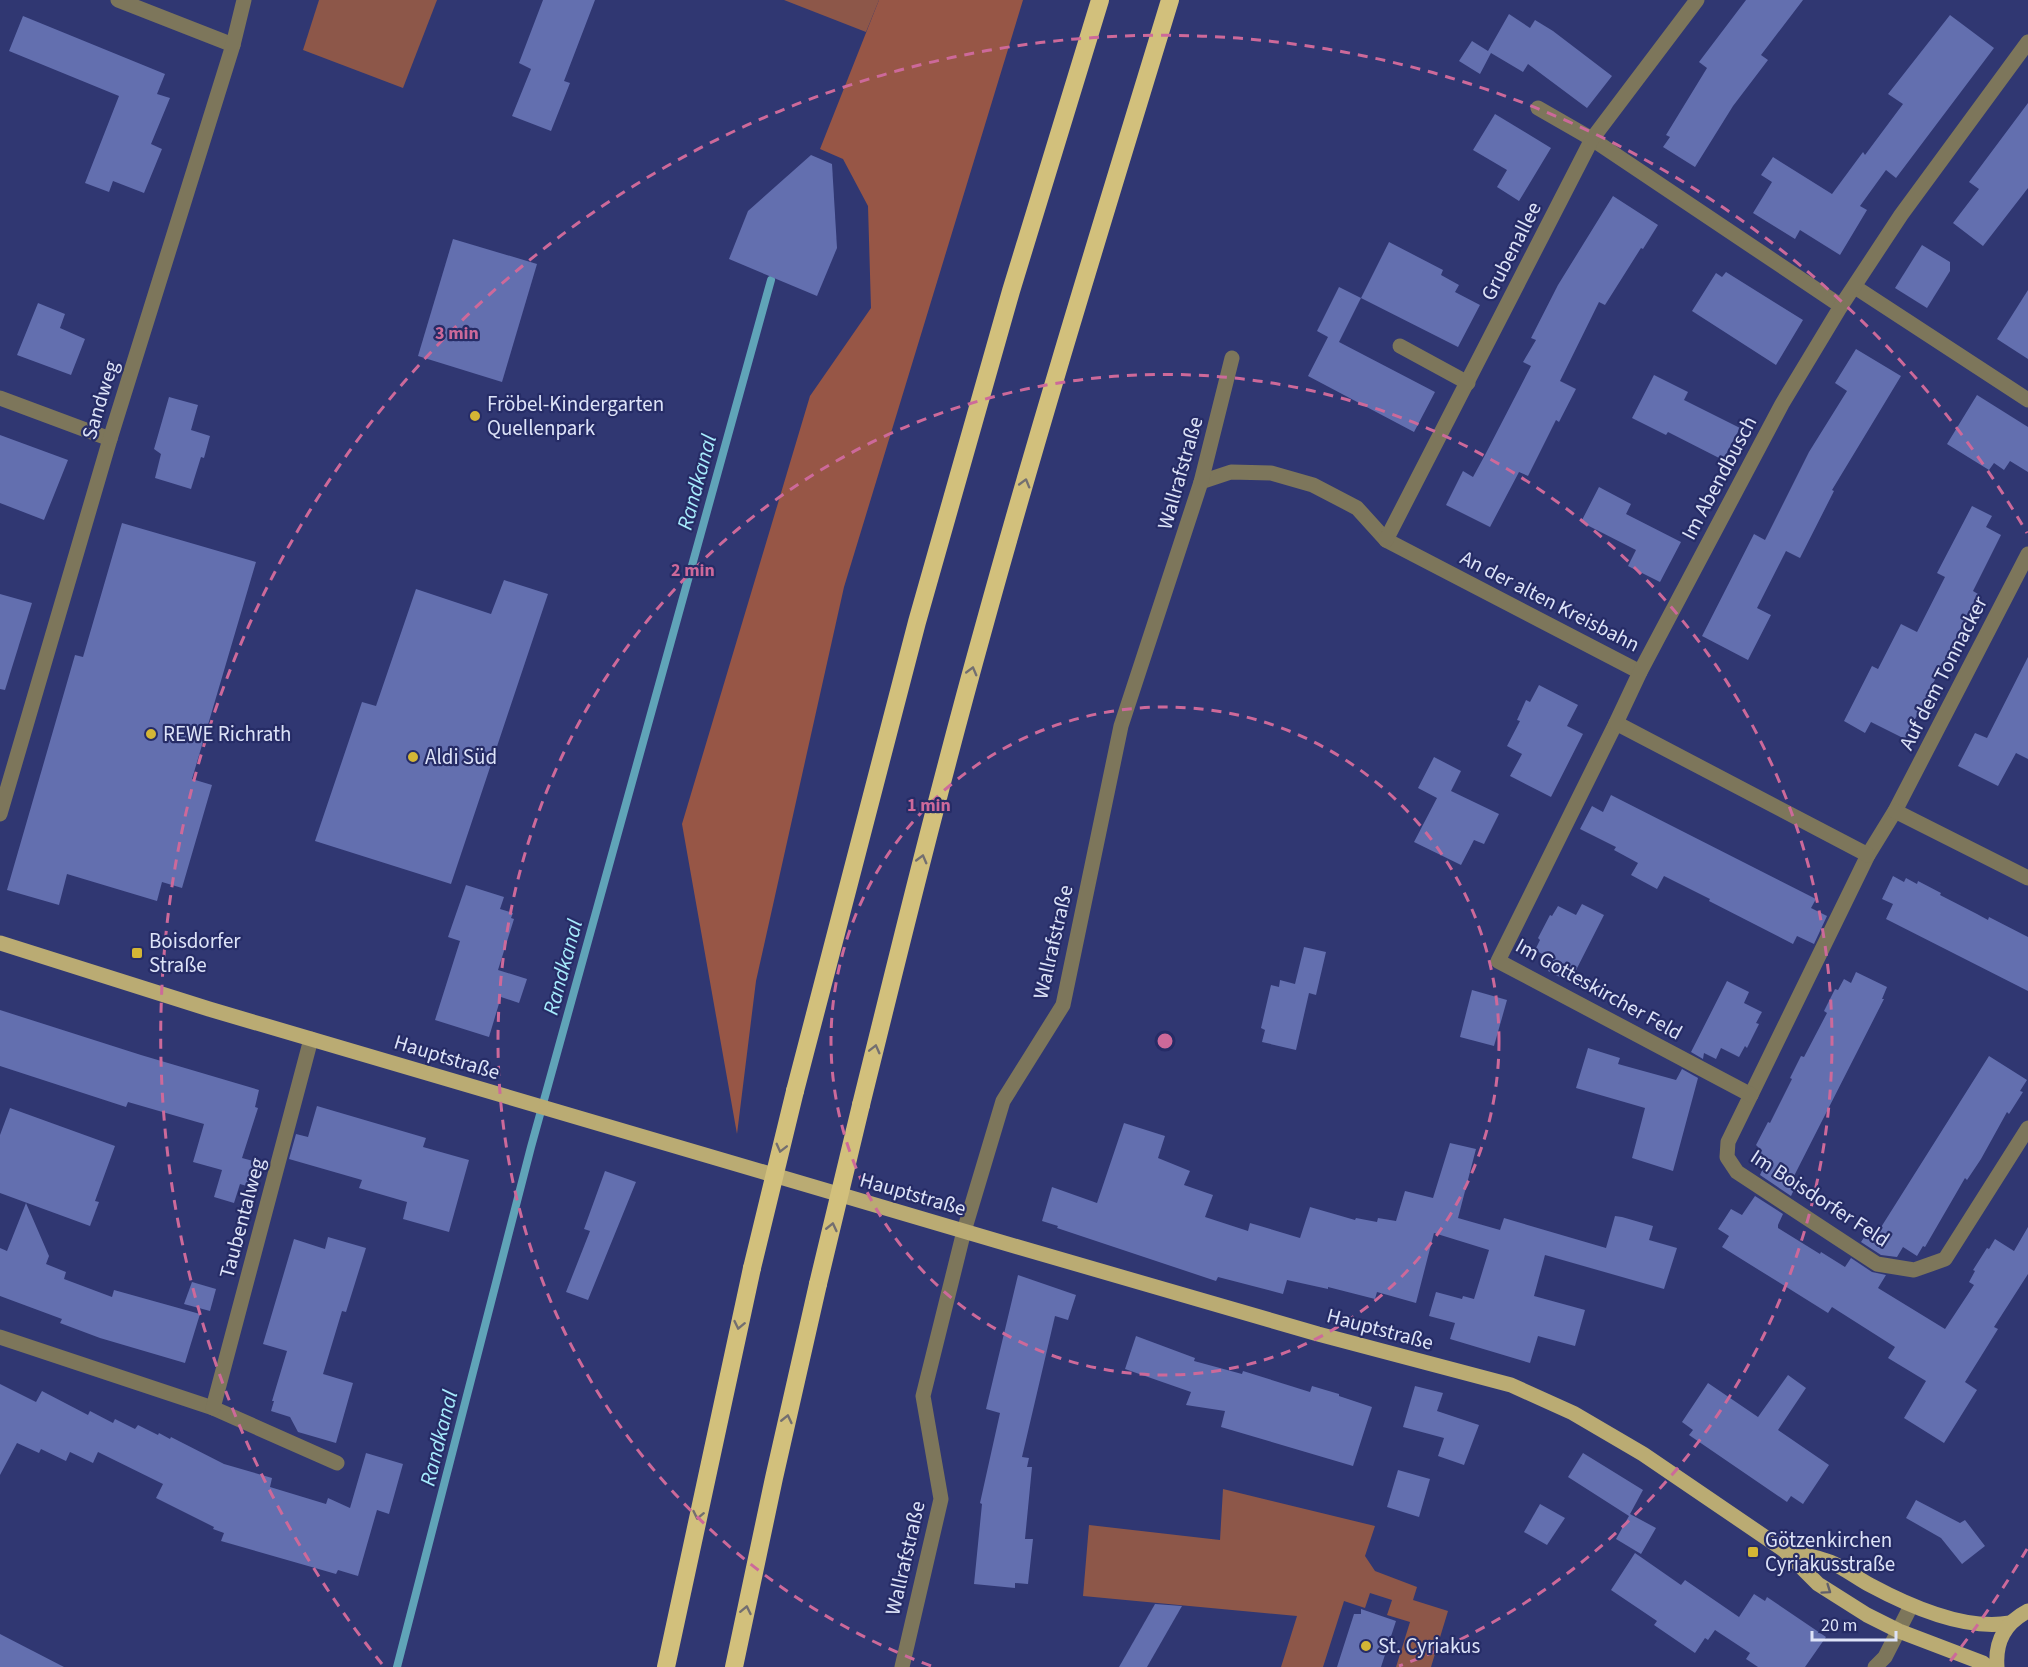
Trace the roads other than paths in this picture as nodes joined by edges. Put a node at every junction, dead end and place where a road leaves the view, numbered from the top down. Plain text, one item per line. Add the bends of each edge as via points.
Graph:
1 (118, 0) edge
2 (244, 0) edge
3 (1100, 0) edge
4 (1170, 0) edge
5 (1697, 0) edge
6 (2028, 42) edge
7 (233, 45) junction
8 (1538, 108) dead end
9 (1592, 139) junction
10 (1856, 286) junction
11 (1841, 306) junction
12 (1400, 346) dead end
13 (1232, 358) dead end
14 (1468, 383) junction
15 (0, 398) edge
16 (2028, 400) edge
17 (110, 439) junction
18 (1201, 482) junction
19 (1386, 540) junction
20 (2028, 554) edge
21 (1640, 672) junction
22 (1616, 723) junction
23 (1895, 811) junction
24 (0, 814) edge
25 (1868, 855) junction
26 (2028, 878) edge
27 (0, 943) edge
28 (311, 1039) junction
29 (1751, 1095) junction
30 (2028, 1128) edge
31 (964, 1230) junction
32 (0, 1337) edge
33 (213, 1408) junction
34 (337, 1463) dead end
35 (1784, 1550) junction
36 (1911, 1605) junction
37 (2028, 1611) edge
38 (2010, 1623) junction
39 (1899, 1631) junction
40 (666, 1667) edge
41 (734, 1667) edge
42 (902, 1667) edge
43 (1875, 1667) edge
44 (1989, 1667) edge
45 (1997, 1667) edge

1 - 7 street
2 - 7 street, Sandweg
3 -> 40 highway, bridge via 1011,291 920,611 795,1091 752,1268
41 -> 4 highway, bridge via 818,1284 920,866 1065,343
5 - 9 street, Grubenallee
6 - 10 street, Im Abendbusch via 1901,215
7 - 17 street, Sandweg
8 - 9 street
9 - 11 street
9 - 14 street, Grubenallee
10 - 11 street, Im Abendbusch
10 - 16 street
11 - 21 street, Im Abendbusch via 1782,404
12 - 14 street
13 - 18 street, Wallrafstraße
14 - 19 street, Grubenallee
15 - 17 street
17 - 24 street, Sandweg
18 - 19 street, An der alten Kreisbahn via 1231,472 1271,473 1313,485 1357,508
18 - 31 street, Wallrafstraße via 1121,726 1063,1005 1003,1101
19 - 21 street, An der alten Kreisbahn
20 - 23 street, Auf dem Tonnacker
21 - 22 street, An der alten Kreisbahn
22 - 25 street
22 - 29 street, Im Gotteskircher Feld via 1498,961
23 - 25 street, Im Boisdorfer Feld
23 - 26 street
25 - 29 street, Im Boisdorfer Feld
27 - 28 main road, Hauptstraße
28 - 31 main road, Hauptstraße
28 - 33 street, Taubentalweg
29 - 30 street, Im Boisdorfer Feld via 1728,1142 1727,1157 1737,1172 1877,1264 1914,1270 1945,1259
31 - 35 main road, Hauptstraße via 1318,1334 1511,1385 1594,1424
31 - 42 street, Wallrafstraße via 923,1396 941,1498
32 - 33 street
33 - 34 street
35 - 36 main road, Hauptstraße via 1832,1563
35 -> 39 main road, Hauptstraße via 1826,1589
36 - 38 main road, Hauptstraße via 1963,1622 1994,1626
36 - 39 street
37 - 38 main road
38 - 45 main road via 1997,1648
39 - 43 street via 1886,1657
39 - 44 main road, Hauptstraße

